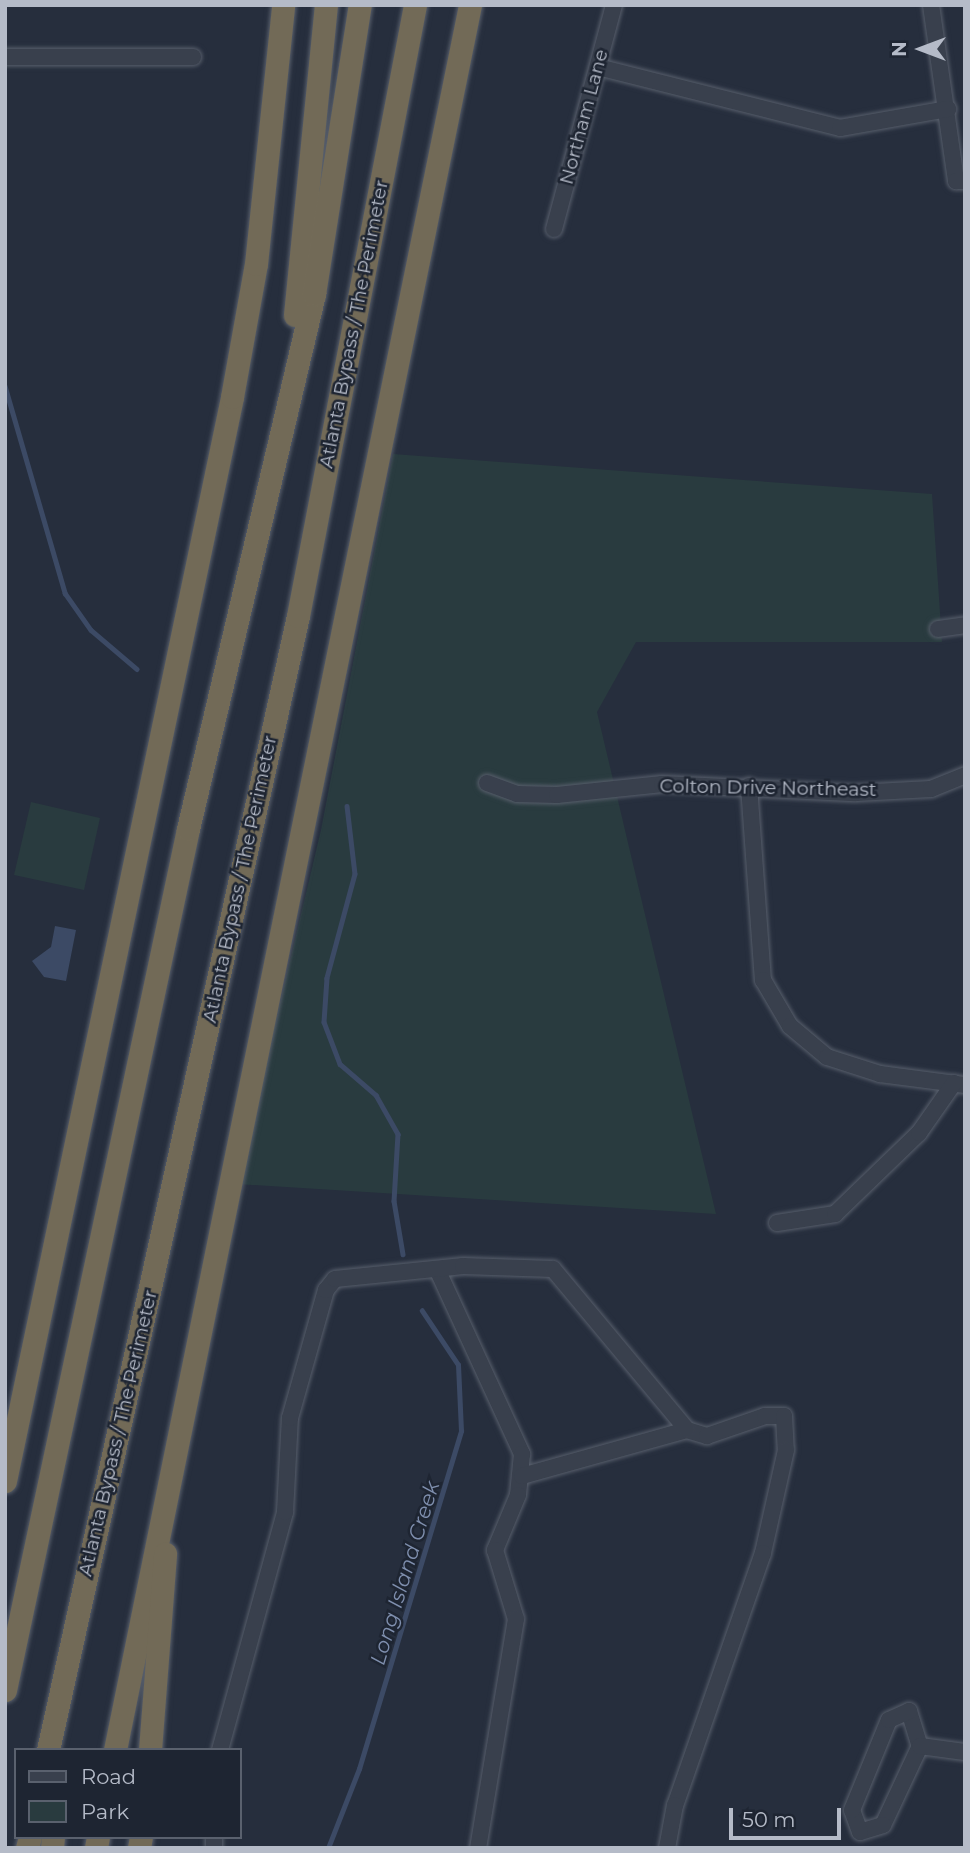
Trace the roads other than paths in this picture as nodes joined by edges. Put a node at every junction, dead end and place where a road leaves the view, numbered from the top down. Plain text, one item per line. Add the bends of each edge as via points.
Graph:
1 (283, 5) edge
2 (326, 5) edge
3 (360, 5) edge
4 (415, 5) edge
5 (470, 5) edge
6 (486, 5) edge
7 (614, 5) edge
8 (931, 5) edge
9 (5, 57) edge
10 (193, 57) dead end
11 (598, 67) junction
12 (948, 109) junction
13 (965, 181) edge
14 (554, 229) dead end
15 (406, 300) junction
16 (278, 445) junction
17 (965, 625) edge
18 (938, 629) dead end
19 (965, 775) edge
20 (487, 783) dead end
21 (749, 786) junction
22 (959, 1084) edge
23 (777, 1223) dead end
24 (437, 1269) junction
25 (687, 1430) junction
26 (174, 1442) junction
27 (522, 1476) junction
28 (5, 1481) edge
29 (74, 1632) junction
30 (5, 1690) edge
31 (920, 1746) junction
32 (48, 1748) edge
33 (64, 1748) edge
34 (115, 1748) edge
35 (150, 1748) edge
36 (221, 1748) edge
37 (965, 1752) edge
38 (478, 1848) edge
39 (667, 1848) edge

1 - 28 highway via 256,264 232,397
2 - 16 highway via 308,221
3 - 16 highway via 339,163
4 - 29 highway, Atlanta Bypass / The Perimeter via 298,616
5 - 15 highway
6 - 15 highway via 450,157
7 - 11 street, Northam Lane
8 - 12 street
9 - 10 street
11 - 12 street via 840,128
11 - 14 street, Northam Lane
12 - 13 street via 956,181
15 - 26 highway via 300,853
16 - 30 highway via 188,829
17 - 18 street
19 - 21 street, Colton Drive Northeast via 931,789
20 - 21 street, Colton Drive Northeast via 517,794 557,795 662,784
21 - 22 street via 763,979 790,1026 827,1057 880,1074
22 - 23 street via 919,1133 835,1214
24 - 25 street via 554,1269
24 - 27 street via 516,1433
24 - 36 street via 405,1276 346,1274 326,1290 290,1418 285,1512
25 - 27 street
25 - 39 street via 707,1436 784,1416 787,1432 763,1553 675,1805
26 - 34 highway
26 - 35 highway
27 - 38 street via 495,1550 516,1619
29 - 32 highway, Atlanta Bypass / The Perimeter
29 - 33 highway
31 - 31 street via 883,1825 860,1832 852,1810 889,1720 909,1711
31 - 37 street

